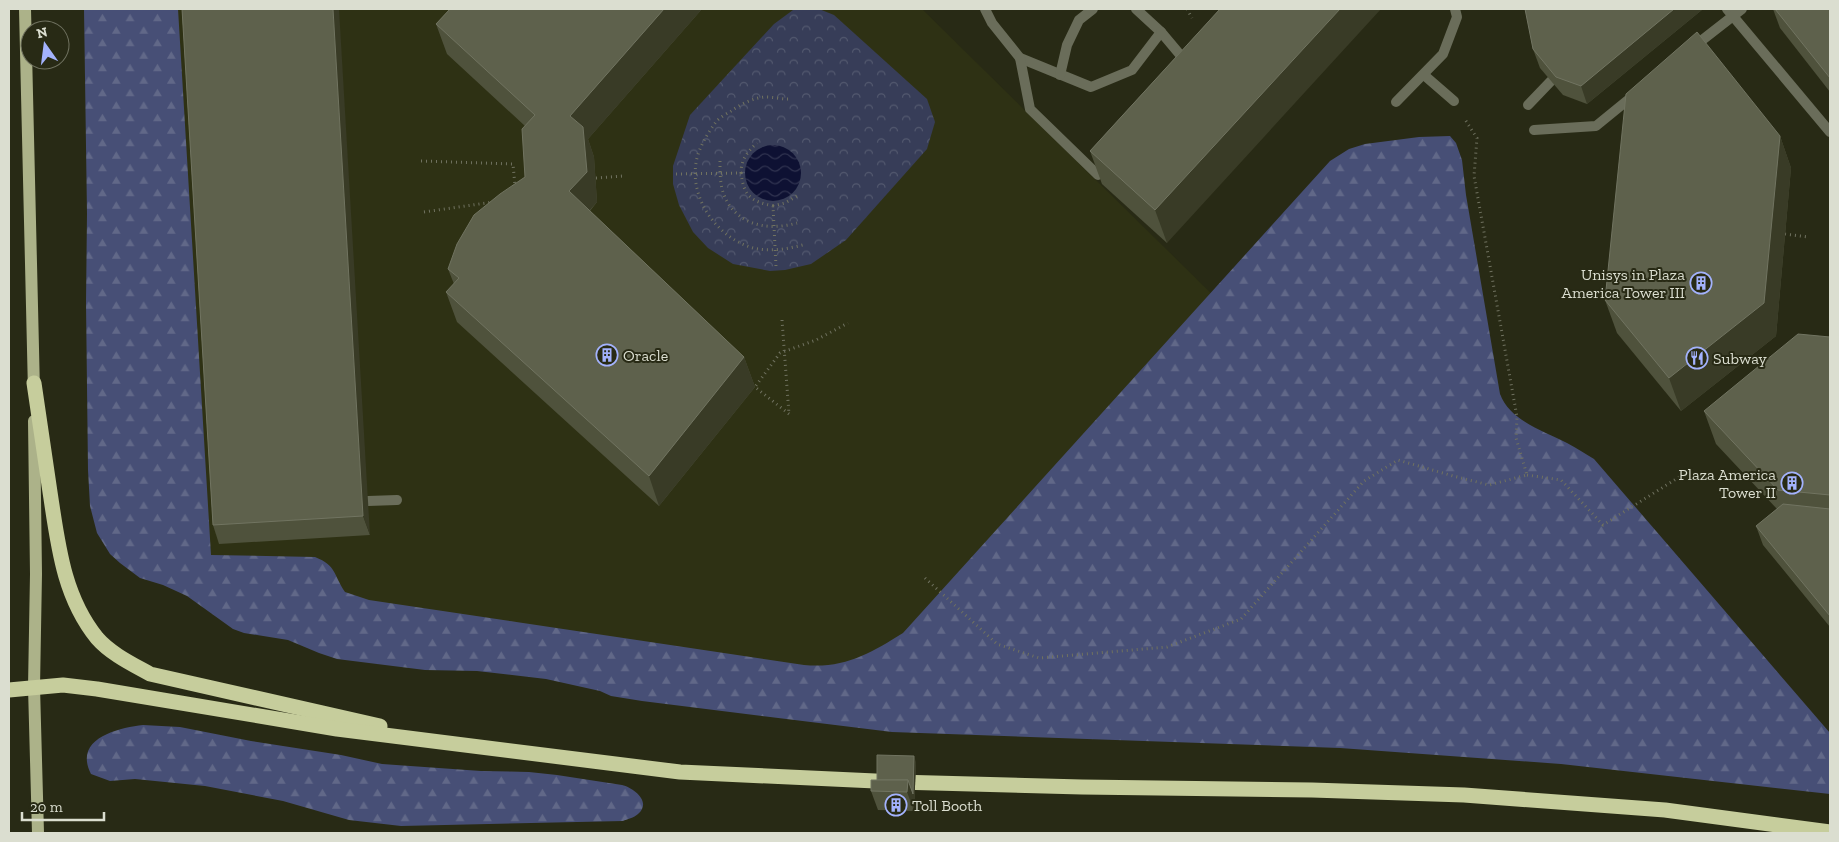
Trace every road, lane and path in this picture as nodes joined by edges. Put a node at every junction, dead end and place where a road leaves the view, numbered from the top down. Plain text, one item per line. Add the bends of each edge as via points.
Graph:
1 (25, 9) edge
2 (985, 9) edge
3 (1093, 9) edge
4 (1136, 9) edge
5 (1186, 9) edge
6 (1454, 9) edge
7 (1742, 9) edge
8 (1730, 12) edge
9 (1192, 18) dead end
10 (1161, 32) junction
11 (1687, 52) edge
12 (1020, 58) junction
13 (1060, 74) junction
14 (1186, 74) edge
15 (1424, 75) junction
16 (1551, 82) edge
17 (1642, 89) edge
18 (788, 99) dead end
19 (1454, 101) joint
20 (1396, 102) dead end
21 (1528, 105) dead end
22 (1534, 130) dead end
23 (1830, 132) edge
24 (758, 143) dead end
25 (1111, 160) edge
26 (421, 161) dead end
27 (720, 162) dead end
28 (741, 173) junction
29 (676, 174) dead end
30 (696, 174) junction
31 (720, 174) junction
32 (623, 176) dead end
33 (596, 178) dead end
34 (515, 182) junction
35 (522, 182) edge
36 (515, 191) edge
37 (796, 196) dead end
38 (498, 202) edge
39 (773, 206) junction
40 (424, 212) dead end
41 (797, 223) dead end
42 (774, 226) junction
43 (1785, 234) dead end
44 (1808, 236) dead end
45 (806, 244) dead end
46 (775, 250) junction
47 (776, 267) dead end
48 (782, 320) dead end
49 (848, 323) dead end
50 (785, 351) junction
51 (34, 383) junction
52 (1684, 474) dead end
53 (1527, 475) junction
54 (397, 500) dead end
55 (368, 501) dead end
56 (925, 578) dead end
57 (34, 687) junction
58 (9, 690) edge
59 (458, 743) junction
60 (1830, 832) edge
61 (38, 833) edge

1 - 51 main road
2 - 12 lane
3 - 13 lane via 1079,20 1067,45
4 - 10 lane
5 - 9 path
6 - 15 lane via 1456,17 1442,54
7 - 8 lane
8 - 11 lane
8 - 23 lane
10 - 13 lane via 1132,70 1091,88
10 - 14 lane via 1189,66
12 - 13 lane
12 - 25 lane via 1030,109 1098,175
15 - 19 lane
15 - 20 lane
16 - 21 lane
17 - 22 lane via 1596,126
18 - 30 path via 764,97 742,103 716,121 703,142
19 - 53 path via 1477,138 1474,176 1517,417 1516,438
24 - 28 path via 748,150 741,163
26 - 34 path via 513,164
27 - 31 path
28 - 31 path
28 - 39 path via 743,188 756,203
29 - 30 path
30 - 31 path
30 - 46 path via 697,190 715,224 730,238 753,248
31 - 42 path via 722,189 741,218 759,226
32 - 33 path
34 - 35 path
34 - 36 path
37 - 39 path
38 - 40 path
39 - 42 path
41 - 42 path
42 - 46 path
43 - 44 path
45 - 46 path
46 - 47 path
48 - 50 path
49 - 50 path via 816,340
50 - 50 path via 786,360 789,414 755,388 780,353
51 - 57 main road
51 - 59 highway via 60,554 68,586 81,616 99,640 150,674
52 - 53 path via 1603,525 1561,480
53 - 56 path via 1489,485 1398,460 1364,481 1241,619 1167,647 1039,658 997,644
54 - 55 lane
57 - 58 highway
57 - 59 highway via 63,685 97,689 337,729
57 - 61 main road
59 - 60 highway via 697,773 907,783 1455,795 1665,810

